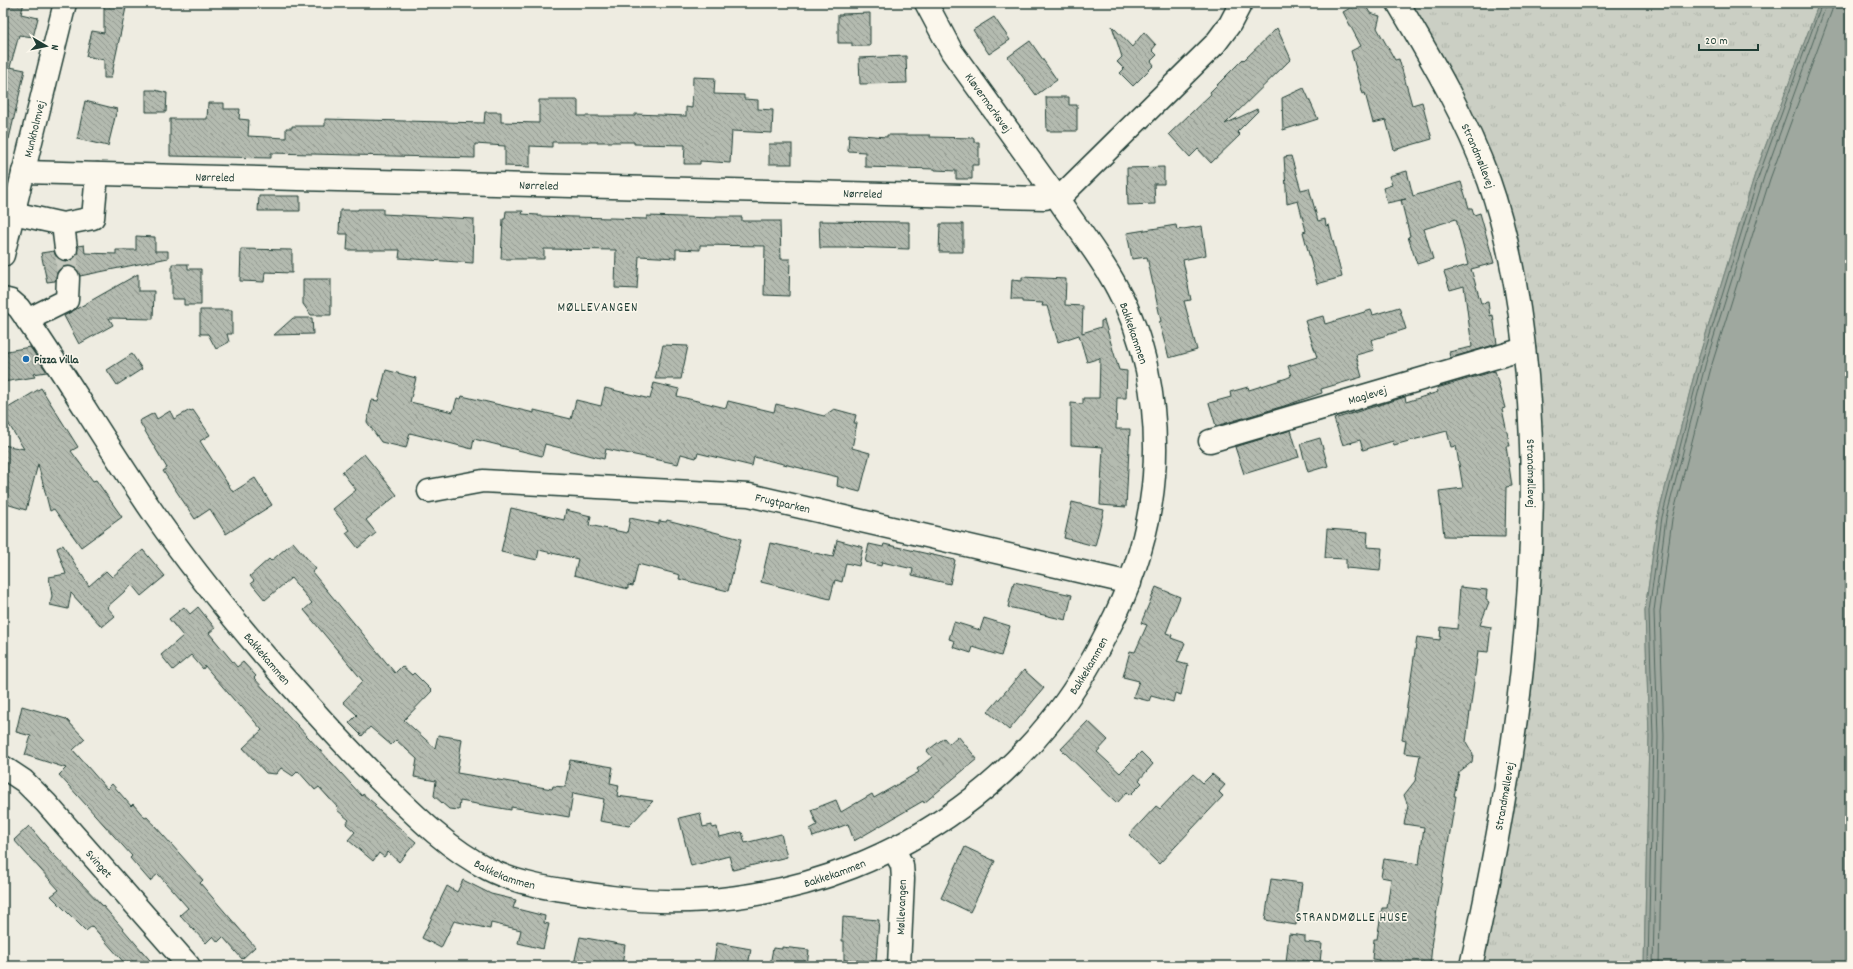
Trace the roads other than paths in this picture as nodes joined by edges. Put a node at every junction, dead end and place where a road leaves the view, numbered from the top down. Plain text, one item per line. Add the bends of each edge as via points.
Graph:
1 (65, 3) edge
2 (926, 3) edge
3 (1241, 3) edge
4 (1398, 3) edge
5 (23, 172) junction
6 (97, 174) junction
7 (1055, 196) junction
8 (13, 213) junction
9 (63, 224) junction
10 (66, 249) tunnel mouth
11 (3, 255) edge
12 (68, 278) tunnel mouth
13 (3, 299) edge
14 (27, 320) junction
15 (1524, 349) junction
16 (1210, 441) dead end
17 (429, 491) dead end
18 (1130, 583) junction
19 (3, 768) edge
20 (894, 850) junction
21 (189, 966) edge
22 (899, 966) edge
23 (1471, 966) edge

1 - 5 street, Munkholmvej
2 - 7 street, Kløvermarksvej via 952,52
3 - 7 street via 1215,44
4 - 15 street, Strandmøllevej via 1462,118 1489,181 1513,272
5 - 6 street, Nørreled
5 - 8 street, Munkholmvej
6 - 7 street, Nørreled via 1045,198
6 - 9 street via 93,218
7 - 18 street, Bakkekammen via 1118,288 1142,350 1148,374 1154,423 1153,491 1145,536
8 - 9 street
8 - 11 street, Munkholmvej
9 - 10 street
12 - 14 street via 66,300
13 - 14 street, Bakkekammen via 15,304
14 - 20 street, Bakkekammen via 153,512 233,620 345,747 415,815 450,846 470,859 497,873 541,885 661,902 720,900 784,890 839,873
15 - 16 street, Maglevej
15 - 23 street, Strandmøllevej via 1530,415 1531,500 1524,654 1505,795
17 - 18 street, Frugtparken via 483,481 749,495
18 - 20 street, Bakkekammen via 1091,662 1046,728 985,788 946,818
19 - 21 street, Svinget via 24,781 46,803
20 - 22 street, Møllevangen via 902,865 903,879

